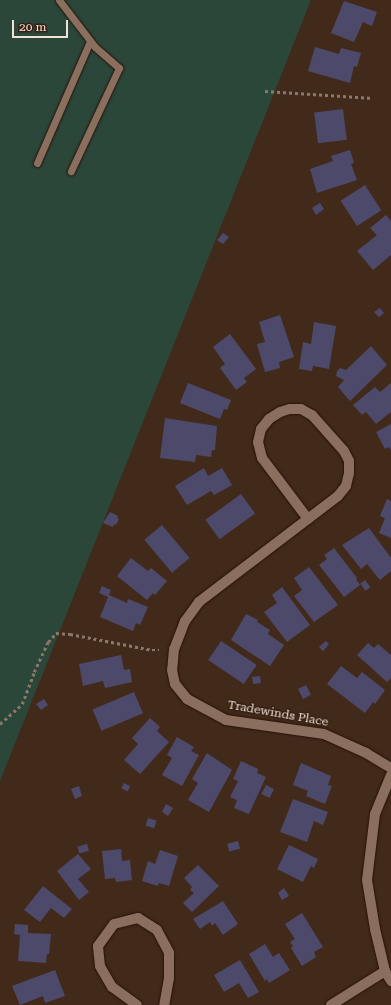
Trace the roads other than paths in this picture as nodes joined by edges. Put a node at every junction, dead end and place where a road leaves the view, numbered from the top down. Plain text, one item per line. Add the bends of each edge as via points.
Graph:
1 (59, 0) edge
2 (90, 41) junction
3 (37, 163) dead end
4 (71, 172) dead end
5 (308, 519) junction
6 (391, 768) edge
7 (391, 775) edge
8 (386, 971) junction
9 (391, 981) edge
10 (137, 1005) edge
11 (164, 1005) edge
12 (331, 1005) edge

1 - 2 lane
2 - 3 lane
2 - 4 lane via 119,68
5 - 5 street, Tradewinds Place via 338,496 346,486 349,461 344,451 312,415 301,409 290,409 268,420 261,429 258,442 262,458
5 - 6 street, Tradewinds Place via 200,602 185,621 174,649 172,670 175,684 187,699 226,720 324,734 366,753
7 - 8 street via 375,814 367,880 375,930
8 - 9 street
8 - 12 street
10 - 11 street via 112,987 100,966 98,946 114,924 138,918 157,930 168,953 169,978

